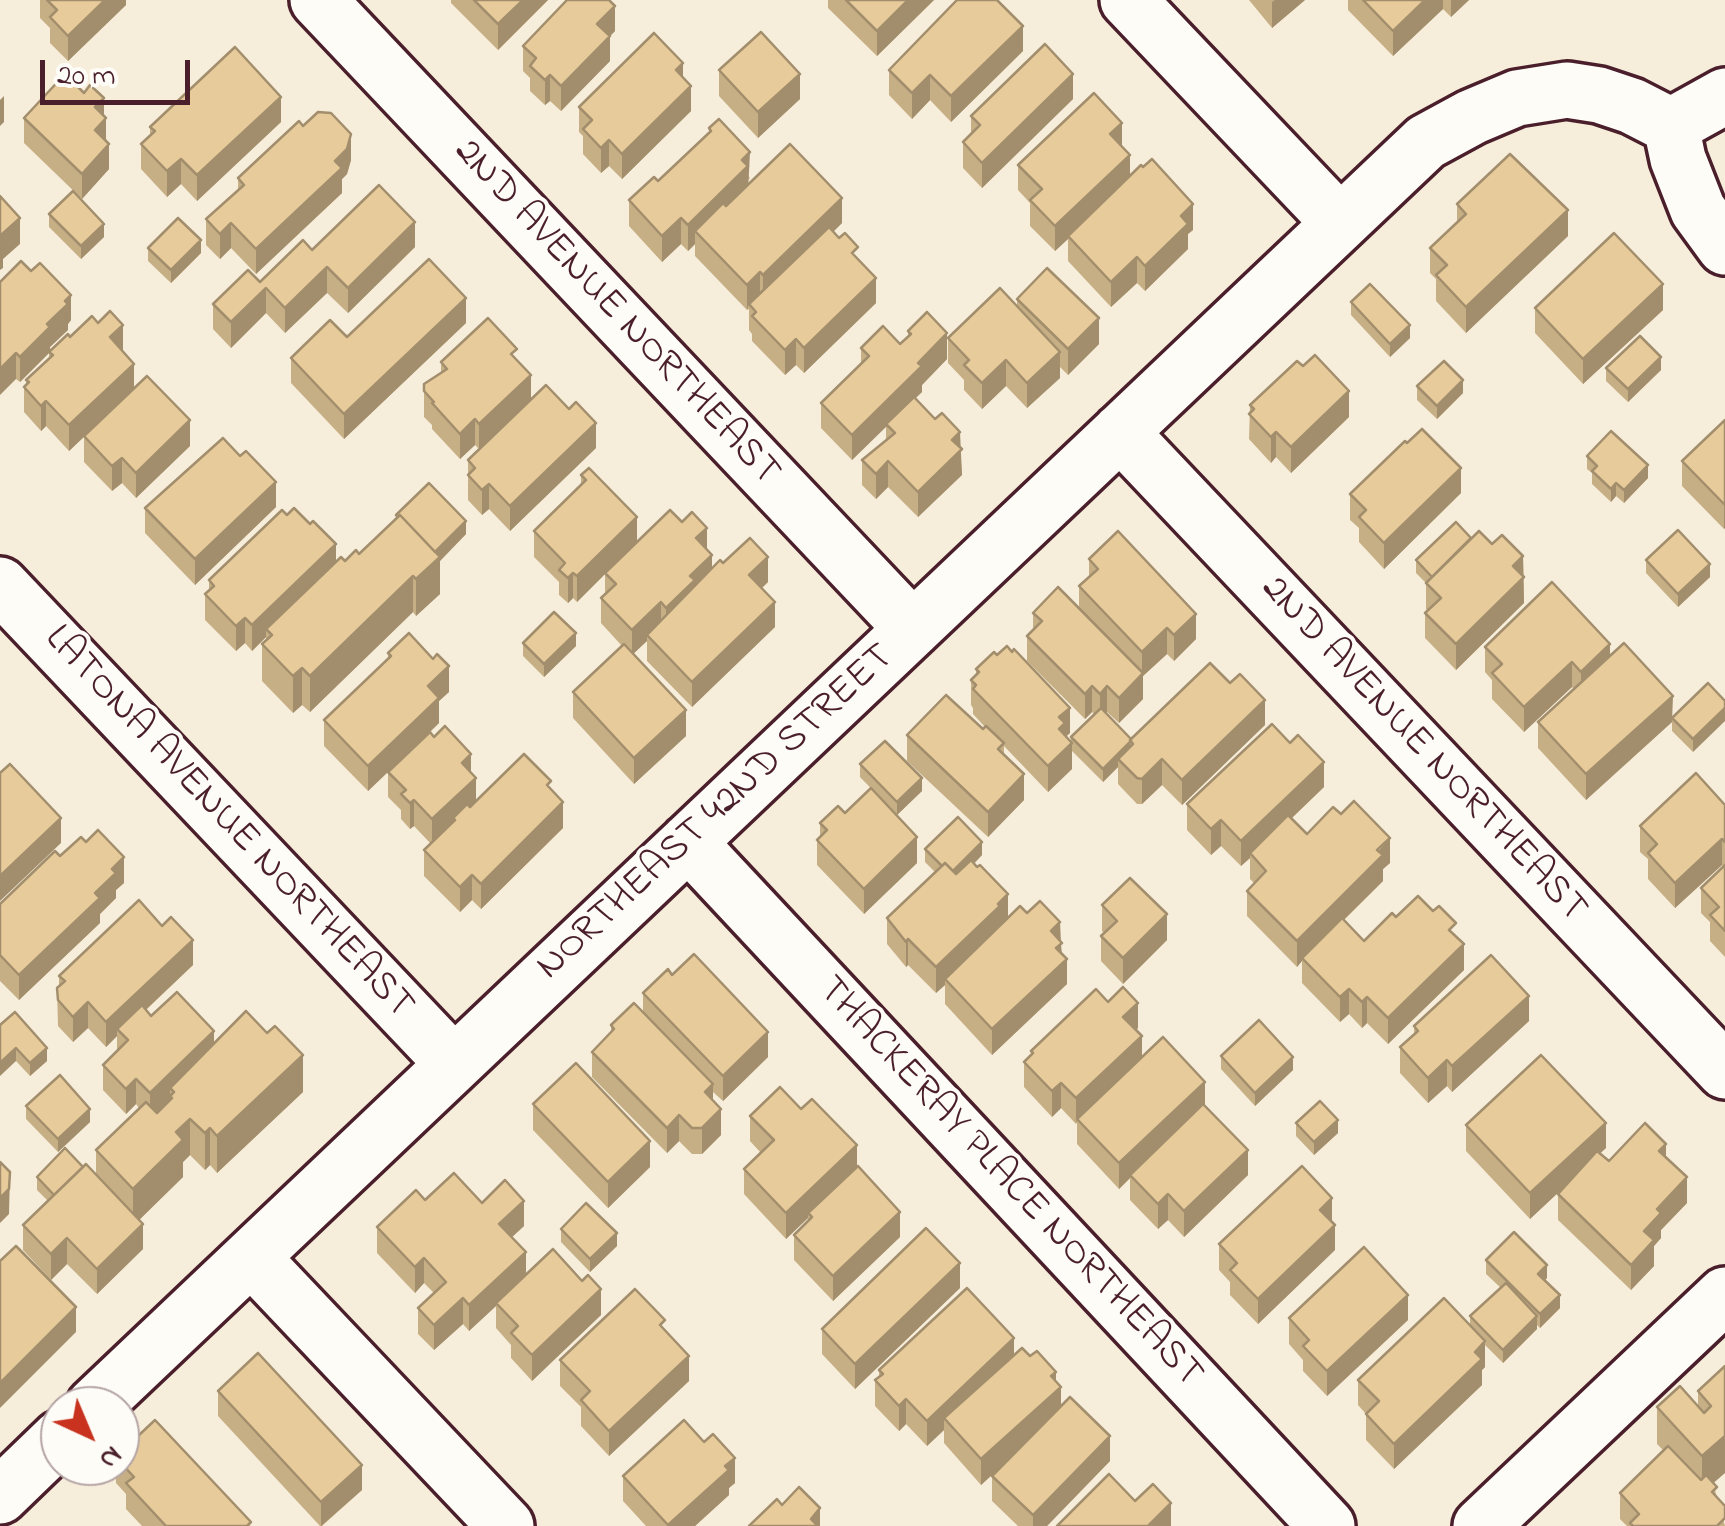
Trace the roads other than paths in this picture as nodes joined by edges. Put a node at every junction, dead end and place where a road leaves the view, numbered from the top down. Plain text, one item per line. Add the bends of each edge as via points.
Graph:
1 (318, 0) edge
2 (1128, 0) edge
3 (1725, 96) edge
4 (1671, 126) junction
5 (1339, 222) junction
6 (1725, 247) edge
7 (1120, 432) junction
8 (0, 585) edge
9 (913, 629) junction
10 (688, 842) junction
11 (454, 1064) junction
12 (1725, 1071) edge
13 (251, 1257) junction
14 (1725, 1295) edge
15 (115, 1386) edge
16 (40, 1457) edge
17 (0, 1496) edge
18 (506, 1526) edge
19 (1328, 1526) edge
20 (1481, 1526) edge

1 - 9 street, 2ND AVENUE NORTHEAST
2 - 5 street
3 - 4 street
4 - 5 street, NORTHEAST 42ND STREET via 1600,95 1567,90 1517,98 1426,142
4 - 6 street via 1698,210
5 - 7 street, NORTHEAST 42ND STREET
7 - 9 street, NORTHEAST 42ND STREET
7 - 12 street, 2ND AVENUE NORTHEAST
8 - 11 street, LATONA AVENUE NORTHEAST
9 - 10 street, NORTHEAST 42ND STREET
10 - 11 street, NORTHEAST 42ND STREET
10 - 19 street, THACKERAY PLACE NORTHEAST
11 - 13 street, NORTHEAST 42ND STREET
13 - 15 street, NORTHEAST 42ND STREET
13 - 18 street
14 - 20 street
16 - 17 street

